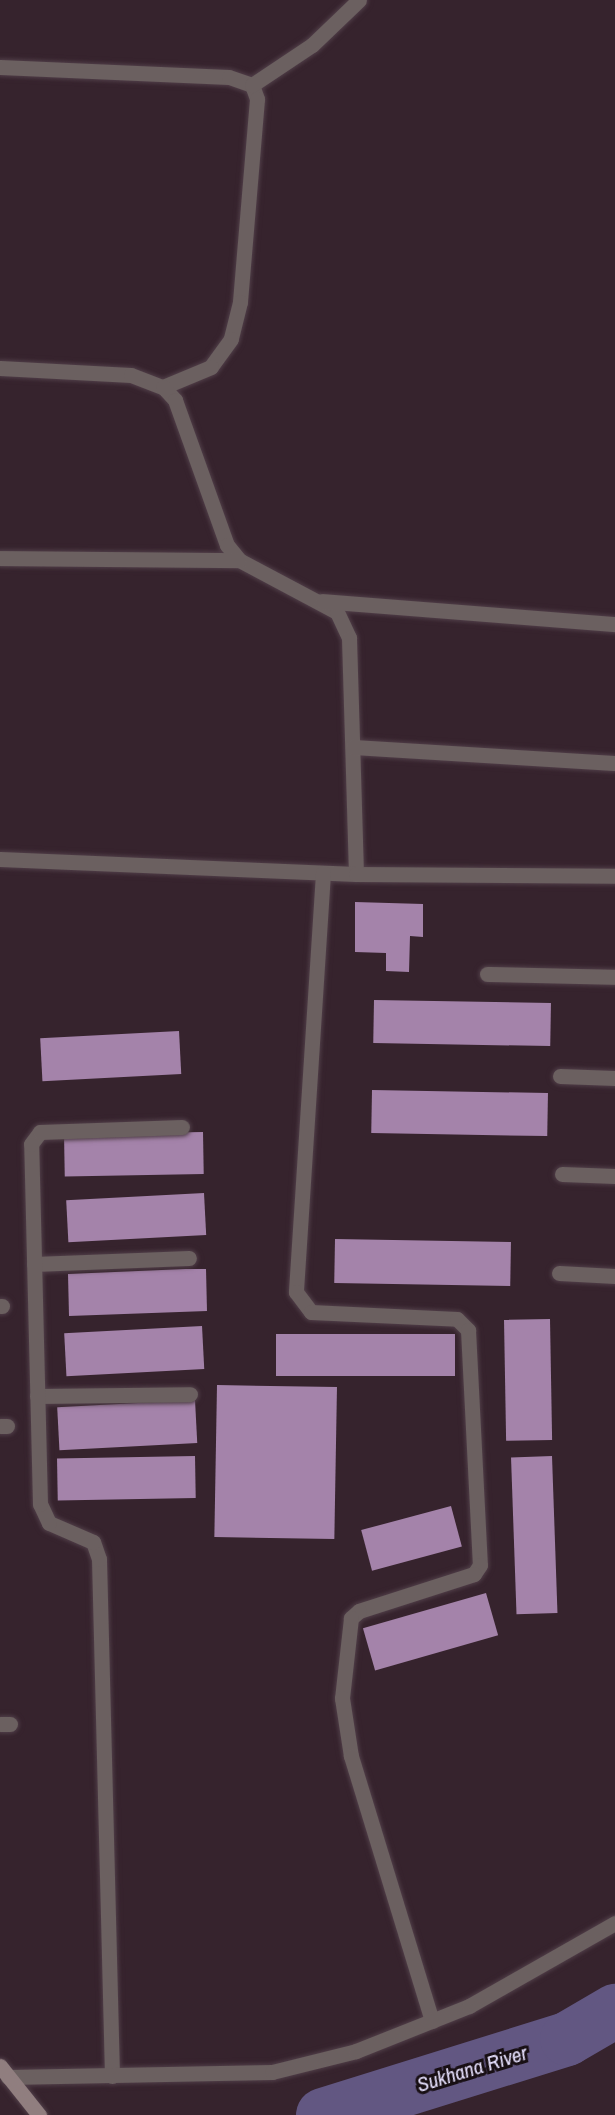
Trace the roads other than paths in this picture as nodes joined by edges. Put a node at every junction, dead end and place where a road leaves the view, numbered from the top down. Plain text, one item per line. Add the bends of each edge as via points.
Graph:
1 (359, 0) edge
2 (0, 67) edge
3 (252, 85) junction
4 (0, 368) edge
5 (163, 387) junction
6 (0, 558) edge
7 (239, 560) junction
8 (319, 601) junction
9 (615, 624) edge
10 (353, 747) junction
11 (615, 763) edge
12 (0, 858) edge
13 (323, 873) junction
14 (356, 874) junction
15 (615, 876) edge
16 (487, 974) dead end
17 (615, 977) edge
18 (560, 1076) dead end
19 (615, 1077) edge
20 (182, 1127) dead end
21 (561, 1174) dead end
22 (615, 1176) edge
23 (189, 1258) dead end
24 (34, 1264) junction
25 (558, 1273) dead end
26 (615, 1276) edge
27 (190, 1394) dead end
28 (38, 1396) junction
29 (615, 1923) edge
30 (432, 2021) junction
31 (4, 2072) edge
32 (112, 2076) junction
33 (39, 2115) edge

1 - 3 street via 312,45
2 - 3 street via 229,77
3 - 5 street via 257,99 240,302 231,339 211,367
4 - 5 street via 131,375
5 - 7 street via 175,399 219,528
6 - 7 street
7 - 8 street
8 - 9 street
8 - 10 street via 337,612 349,638
10 - 11 street
10 - 14 street
12 - 13 street
13 - 14 street
13 - 30 street via 296,1292 311,1312 457,1319 468,1330 480,1565 474,1574 359,1611 351,1618 342,1698 351,1756
14 - 15 street
16 - 17 street
18 - 19 street
20 - 24 street via 40,1132 34,1137
21 - 22 street
23 - 24 street
24 - 28 street
25 - 26 street
27 - 28 street
28 - 32 street via 44,1515 49,1523 93,1542 99,1559
29 - 30 street via 469,2006
30 - 32 street via 356,2051 272,2072
31 - 32 street
31 - 33 street

